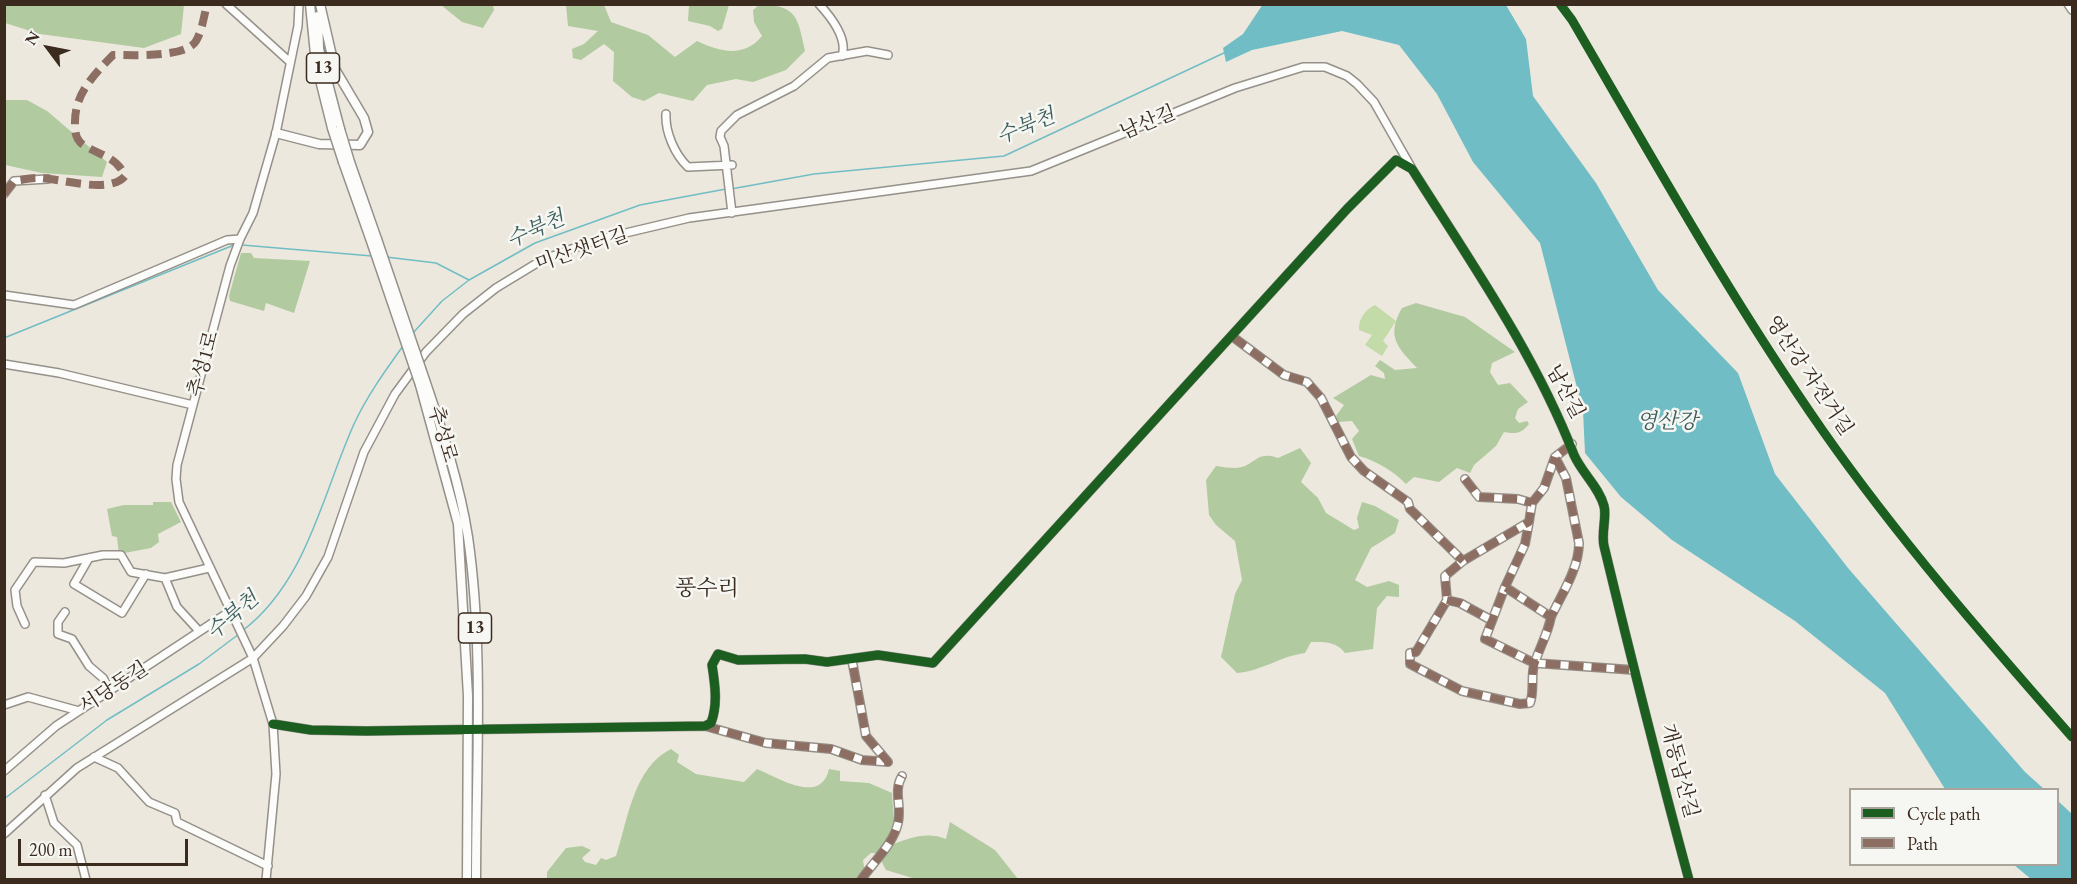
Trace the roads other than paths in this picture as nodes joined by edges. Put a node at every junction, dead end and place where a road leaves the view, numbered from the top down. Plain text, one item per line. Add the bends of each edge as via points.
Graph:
1 (226, 4) edge
2 (299, 4) edge
3 (310, 4) edge
4 (320, 4) edge
5 (2068, 4) edge
6 (821, 6) edge
7 (2073, 10) edge
8 (888, 55) dead end
9 (842, 56) junction
10 (290, 62) junction
11 (666, 114) dead end
12 (336, 129) junction
13 (276, 133) junction
14 (1047, 164) joint
15 (728, 167) junction
16 (1412, 169) junction
17 (48, 179) dead end
18 (4, 194) edge
19 (731, 210) junction
20 (239, 241) junction
21 (4, 295) edge
22 (1233, 337) junction
23 (4, 364) edge
24 (423, 384) junction
25 (193, 405) junction
26 (1572, 444) junction
27 (1555, 457) junction
28 (1465, 480) dead end
29 (1532, 503) junction
30 (1529, 522) junction
31 (89, 558) junction
32 (1463, 561) junction
33 (209, 568) junction
34 (146, 574) junction
35 (165, 578) junction
36 (1505, 587) junction
37 (1447, 600) junction
38 (65, 612) dead end
39 (230, 614) junction
40 (1551, 617) junction
41 (1491, 620) junction
42 (26, 624) dead end
43 (199, 631) junction
44 (252, 658) junction
45 (852, 660) junction
46 (1534, 663) junction
47 (1634, 670) junction
48 (110, 690) junction
49 (4, 705) edge
50 (79, 711) junction
51 (273, 724) junction
52 (705, 726) junction
53 (468, 730) junction
54 (478, 730) junction
55 (93, 758) junction
56 (4, 771) edge
57 (902, 776) dead end
58 (45, 795) junction
59 (4, 834) edge
60 (268, 866) junction
61 (86, 879) edge
62 (266, 879) edge
63 (467, 879) edge
64 (476, 879) edge
65 (861, 879) edge
66 (1689, 879) edge

1 - 10 street
2 - 10 street, 추성1로
3 - 12 main road, 추성로 / 13 via 316,64
4 - 12 main road, 추성로 / 13 via 319,49
4 - 13 main road via 335,69 368,132 360,145 334,146
5 - 7 street
6 - 9 street via 838,28
8 - 9 street via 867,51
9 - 15 street via 828,58 794,86 737,115 721,131
10 - 13 street, 추성1로
11 - 15 street via 665,125 682,162 688,167
12 - 24 main road, 추성로 / 13, bridge
13 - 20 street, 추성1로 via 254,213
14 - 16 street, 남산길 via 1260,78 1314,66 1347,76 1368,95
14 - 19 street, 미산샛터길 via 1013,175
15 - 19 street
16 - 22 street, 남산길 via 1396,160
16 - 26 street, 남산길 via 1496,303
17 - 18 street via 14,181
19 - 44 street, 미산샛터길 via 596,240 551,257 496,288 463,314 426,352 396,394 364,452 322,567 283,626
20 - 21 street via 227,240 70,306
20 - 25 street, 추성1로
22 - 32 street via 1284,375 1307,382 1321,398 1351,457 1408,502 1410,509
22 - 45 street via 933,663 878,655
23 - 25 street
24 - 53 main road, 추성로 / 13 via 458,524
24 - 54 main road, 추성로 / 13 via 462,507 468,540
25 - 33 street, 추성1로 via 176,479 179,502
26 - 27 street, 남산길
26 - 47 street, 남산길 via 1575,457 1605,508 1604,544
27 - 29 street via 1544,488
27 - 40 street via 1566,478 1579,552
28 - 29 street via 1479,497
29 - 30 street
30 - 32 street
30 - 36 street via 1525,544
31 - 34 street via 121,555 131,572
31 - 34 street via 74,584 122,613
31 - 42 street via 56,563 40,560 29,566 15,590 17,606
32 - 37 street via 1446,576
33 - 35 street
33 - 39 street, 추성1로
34 - 35 street
35 - 43 street via 177,607
36 - 40 street
36 - 41 street
37 - 41 street
37 - 46 street via 1416,652 1410,653 1412,665 1462,691 1530,704
38 - 48 street via 58,622 58,634 72,639
39 - 43 street, 서당동길
39 - 44 street, 추성1로
40 - 46 street
41 - 46 street via 1485,639
43 - 48 street, 서당동길
44 - 51 street, 추성1로
44 - 55 street
45 - 52 street via 750,660 718,654 712,665 716,684 713,716
45 - 52 street via 866,736 888,762 862,760 831,749 766,743
46 - 47 street
47 - 66 street, 개동남산길
48 - 50 street, 서당동길
49 - 50 street via 28,697
50 - 56 street, 서당동길 via 34,742
51 - 53 street via 311,730
51 - 60 street, 추성1로 via 276,774
52 - 54 street
53 - 54 street
53 - 63 main road, 추성로 / 13
54 - 64 main road, 추성로 / 13
55 - 58 street
55 - 60 street via 118,768 149,802 175,813 177,822
57 - 65 street via 897,785 898,823 886,848
58 - 59 street
58 - 61 street via 54,823 76,845
60 - 62 street, 추성1로

